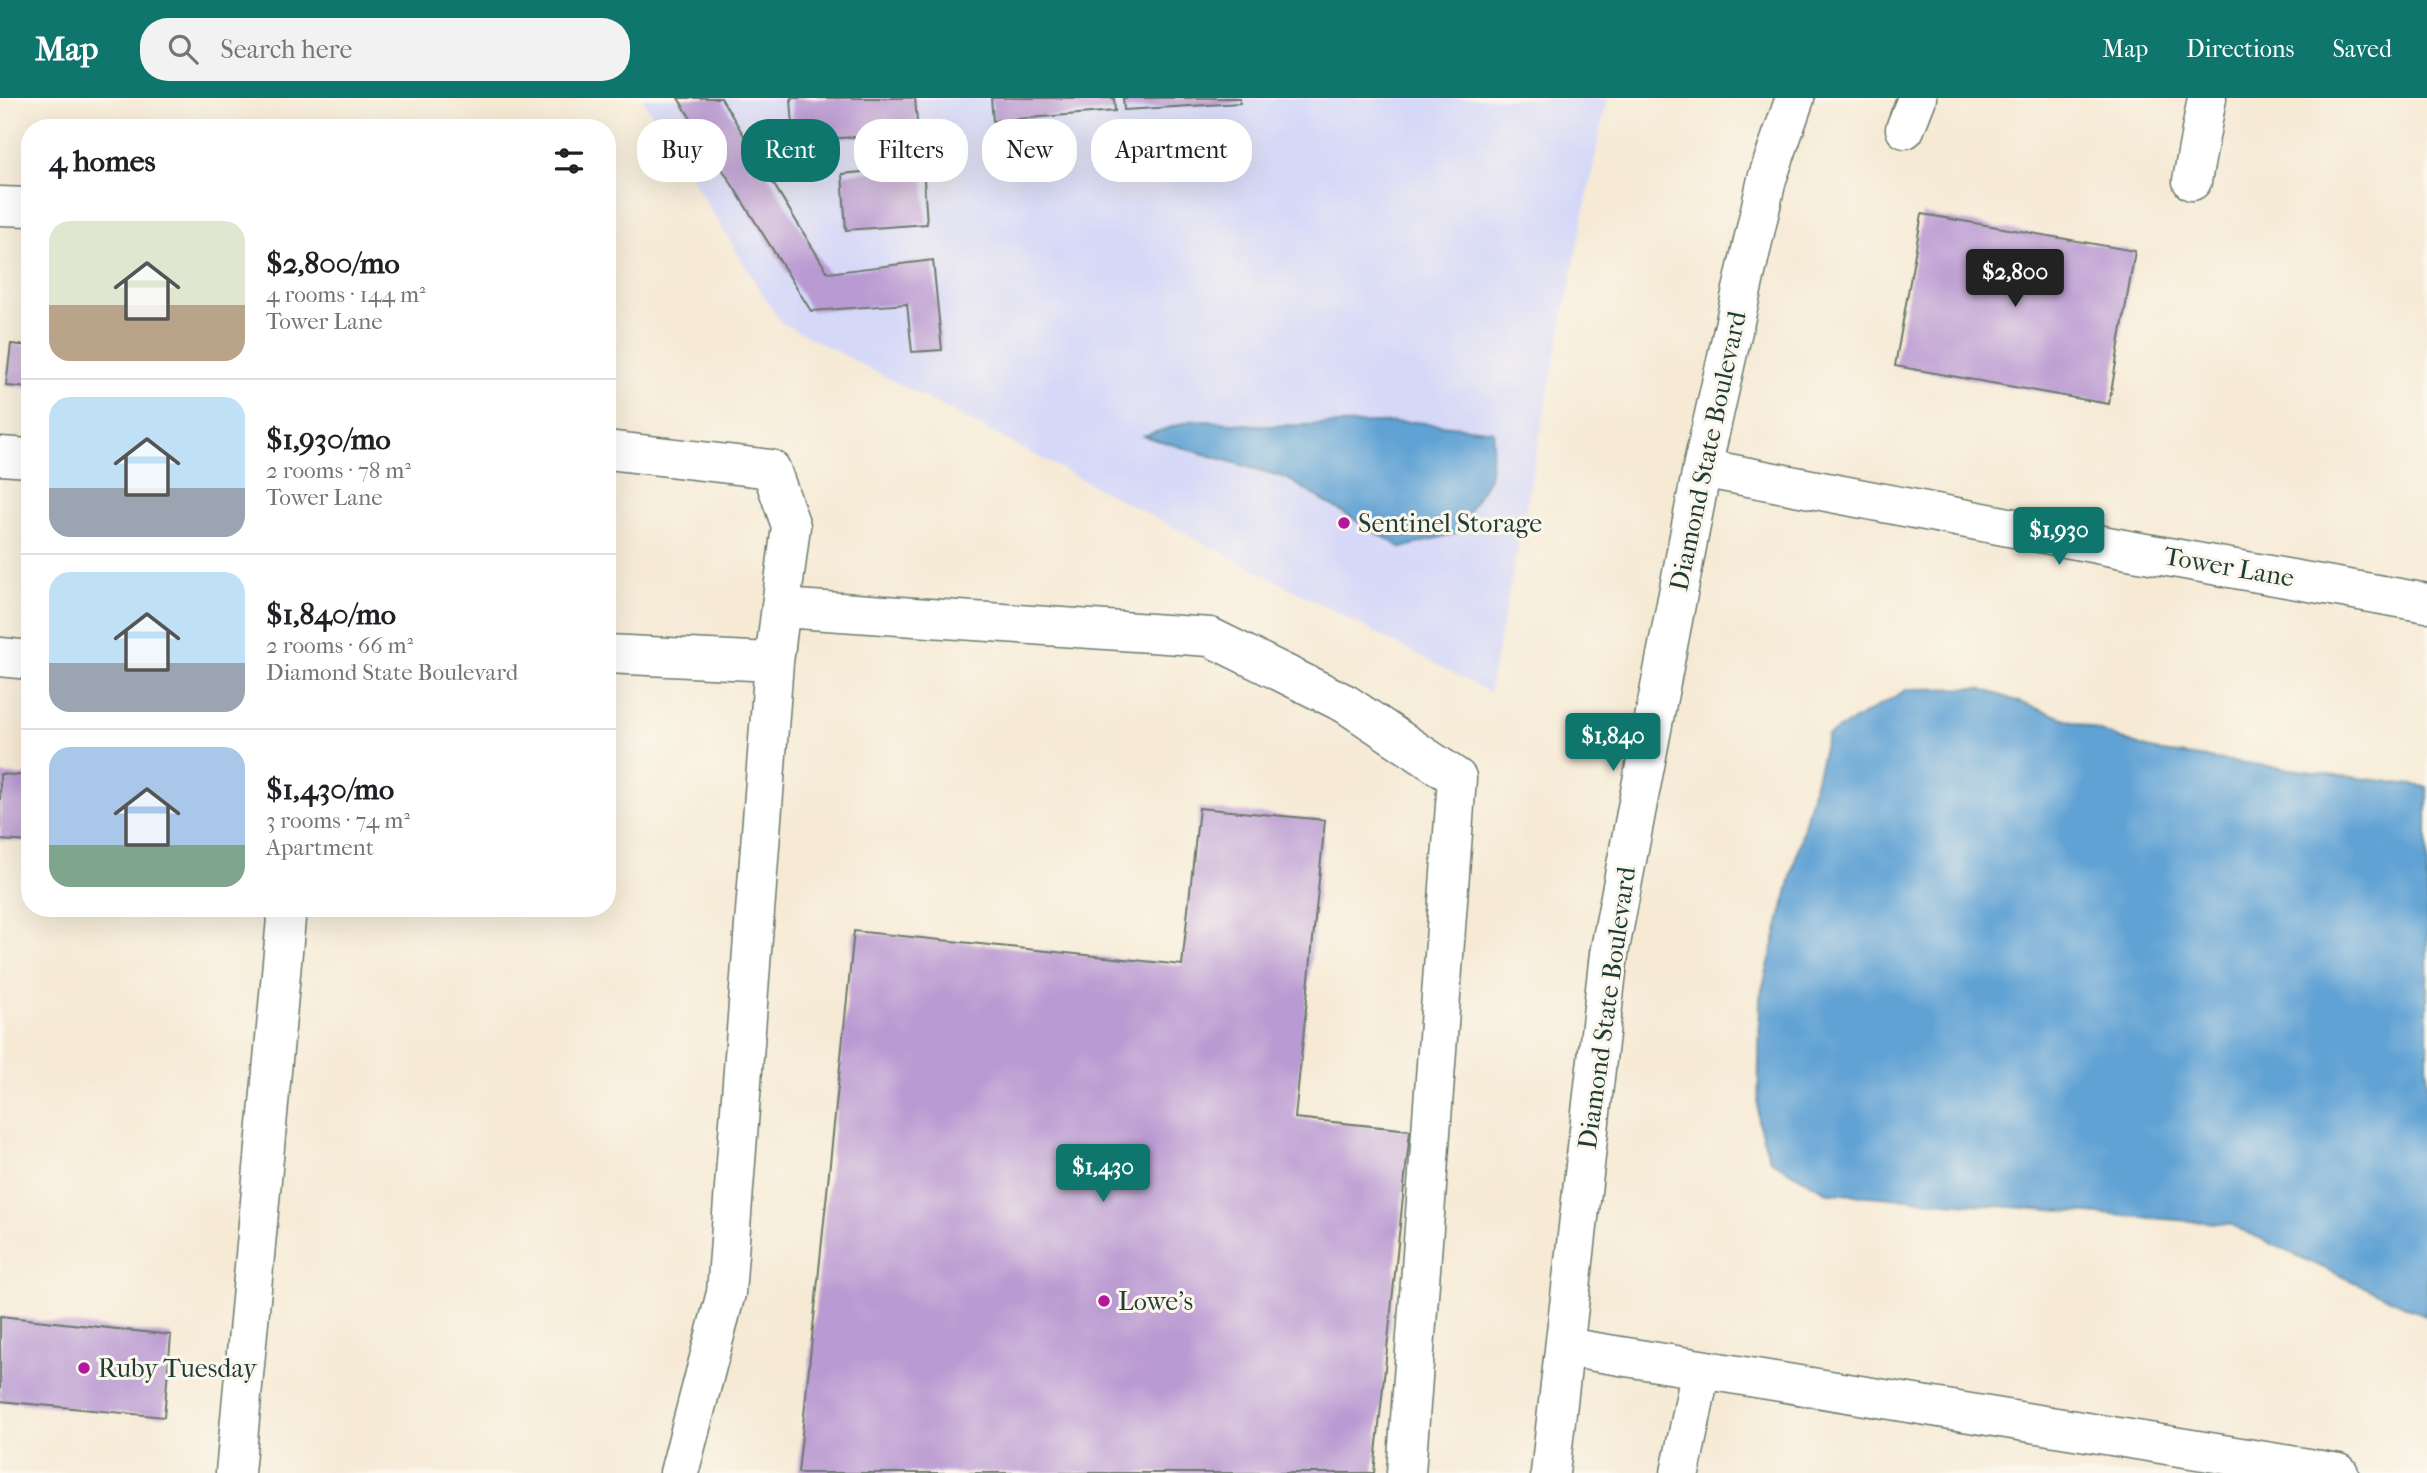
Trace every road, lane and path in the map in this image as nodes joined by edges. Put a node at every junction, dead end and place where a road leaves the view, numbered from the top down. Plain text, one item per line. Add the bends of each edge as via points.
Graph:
1 (1795, 98) edge
2 (2207, 98) edge
3 (2192, 181) dead end
4 (0, 206) edge
5 (21, 207) edge
6 (616, 451) edge
7 (0, 456) edge
8 (21, 457) edge
9 (1702, 468) junction
10 (2427, 603) edge
11 (781, 607) junction
12 (616, 654) edge
13 (0, 657) edge
14 (21, 659) edge
15 (774, 662) junction
16 (286, 917) edge
17 (1565, 1347) junction
18 (1701, 1369) junction
19 (235, 1473) edge
20 (679, 1473) edge
21 (1406, 1473) edge
22 (1550, 1473) edge
23 (1680, 1473) edge
24 (2339, 1473) edge

1 - 9 street, Diamond State Boulevard via 1767,178
2 - 3 street
4 - 5 street
6 - 11 street via 771,468 791,526
7 - 8 street
9 - 10 street, Tower Lane
9 - 17 street, Diamond State Boulevard via 1609,954
11 - 15 street
11 - 21 street via 1210,637 1346,704 1457,778
12 - 15 street
13 - 14 street
15 - 20 street via 726,1293
16 - 19 street
17 - 18 street
17 - 22 street, Diamond State Boulevard
18 - 23 street
18 - 24 street

